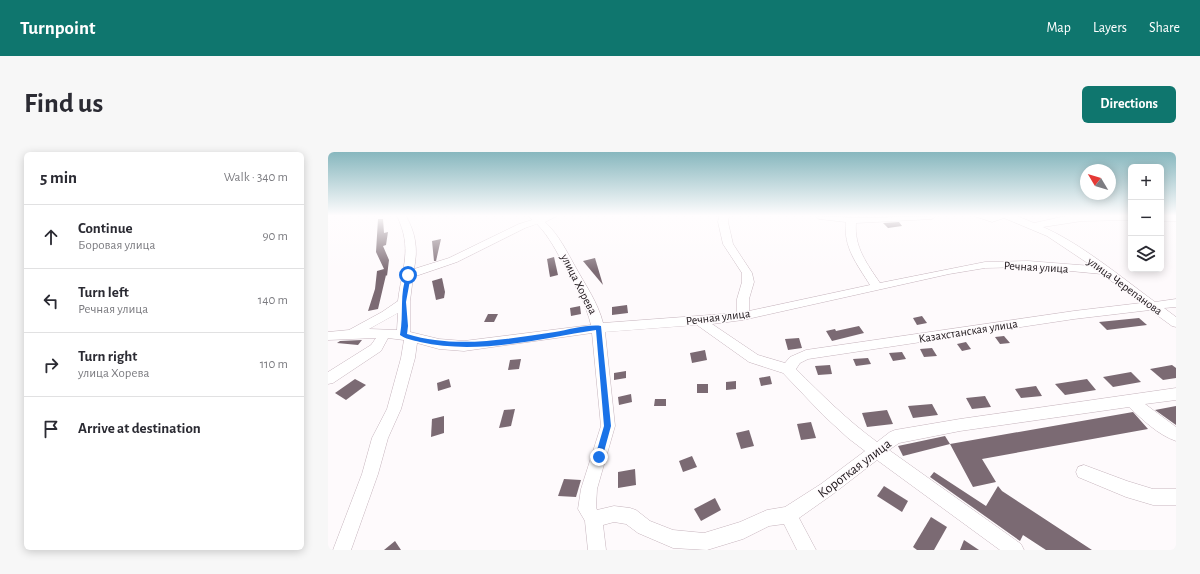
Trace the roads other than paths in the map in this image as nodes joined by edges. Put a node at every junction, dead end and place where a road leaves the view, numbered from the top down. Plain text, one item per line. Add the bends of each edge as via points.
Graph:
1 (410, 235) edge
2 (504, 235) edge
3 (552, 235) edge
4 (726, 235) edge
5 (850, 235) edge
6 (1050, 235) edge
7 (1105, 271) junction
8 (408, 275) junction
9 (877, 286) junction
10 (404, 302) junction
11 (1176, 303) edge
12 (1153, 306) junction
13 (743, 316) junction
14 (699, 321) junction
15 (1176, 324) edge
16 (598, 328) junction
17 (348, 334) junction
18 (385, 334) junction
19 (328, 336) edge
20 (407, 336) junction
21 (788, 369) junction
22 (328, 379) edge
23 (1176, 394) edge
24 (1132, 401) junction
25 (1176, 435) edge
26 (876, 451) junction
27 (1084, 472) dead end
28 (1176, 497) edge
29 (788, 514) junction
30 (592, 519) junction
31 (342, 550) edge
32 (597, 550) edge
33 (807, 550) edge
34 (1016, 550) edge

1 - 8 street
2 - 8 street via 454,260
3 - 16 street, улица Хорева via 582,284 595,313
4 - 13 street via 728,244 747,274
5 - 9 street via 853,251
6 - 7 street, улица Черепанова
7 - 9 street, Речная улица via 1028,264 985,265
7 - 12 street, улица Черепанова
8 - 10 street
9 - 13 street, Речная улица
10 - 17 street via 374,323
10 - 20 street
11 - 12 street, Казахстанская улица
12 - 15 street, улица Черепанова
12 - 21 street, Казахстанская улица via 1074,314 806,355 795,360
13 - 14 street, Речная улица
14 - 16 street, Речная улица
14 - 21 street via 754,359
16 - 20 street, Речная улица via 464,346 439,344
16 - 30 street, улица Хорева via 608,426 589,489 587,509
17 - 18 street, Речная улица
17 - 19 street, Речная улица
18 - 20 street, Речная улица
18 - 22 street via 376,348
20 - 31 street via 408,358 394,409 380,438 370,474
21 - 26 street via 828,411
23 - 24 street, Короткая улица
24 - 25 street via 1150,418
24 - 26 street, Короткая улица via 960,425 895,437
26 - 29 street, Короткая улица via 827,489
26 - 34 street
27 - 28 street via 1153,497
29 - 30 street, Короткая улица via 767,518 743,530 704,542 673,539 644,527 630,516 614,514
29 - 33 street
30 - 32 street, улица Хорева

